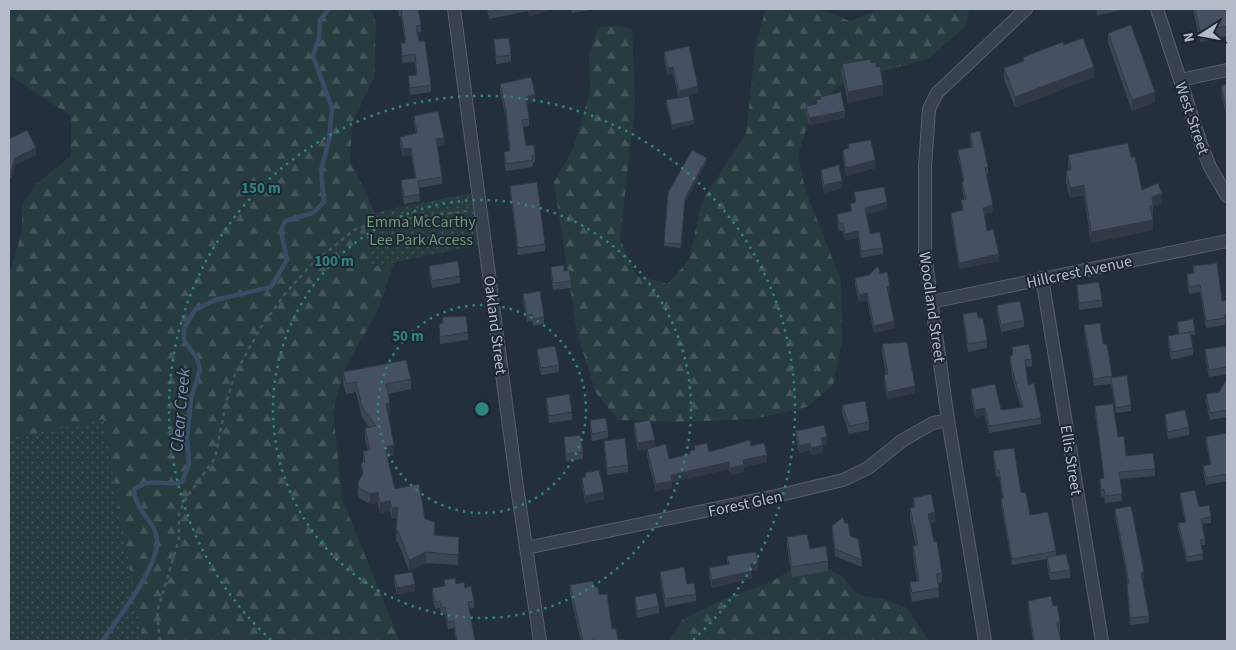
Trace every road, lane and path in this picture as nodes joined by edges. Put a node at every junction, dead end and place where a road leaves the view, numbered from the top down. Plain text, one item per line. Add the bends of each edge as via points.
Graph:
1 (454, 9) edge
2 (1026, 9) edge
3 (1156, 9) edge
4 (1227, 70) edge
5 (1180, 80) junction
6 (1227, 196) edge
7 (469, 210) dead end
8 (1227, 241) edge
9 (1042, 278) junction
10 (931, 302) junction
11 (948, 420) junction
12 (526, 548) junction
13 (160, 641) edge
14 (540, 641) edge
15 (985, 641) edge
16 (1102, 641) edge

1 - 12 street, Oakland Street
2 - 10 street, Woodland Street via 937,93 930,109 924,224
3 - 5 street, West Street
4 - 5 street
5 - 6 street, West Street via 1210,167
7 - 13 path via 373,223 354,230 312,264 261,327 235,374 215,458 185,500 180,514 179,539 157,612
8 - 9 street, Hillcrest Avenue
9 - 10 street, Hillcrest Avenue
9 - 16 street, Ellis Street
10 - 11 street, Woodland Street
11 - 12 street, Forest Glen via 933,423 910,436 868,468 843,480
11 - 15 street, Woodland Street
12 - 14 street, Oakland Street

